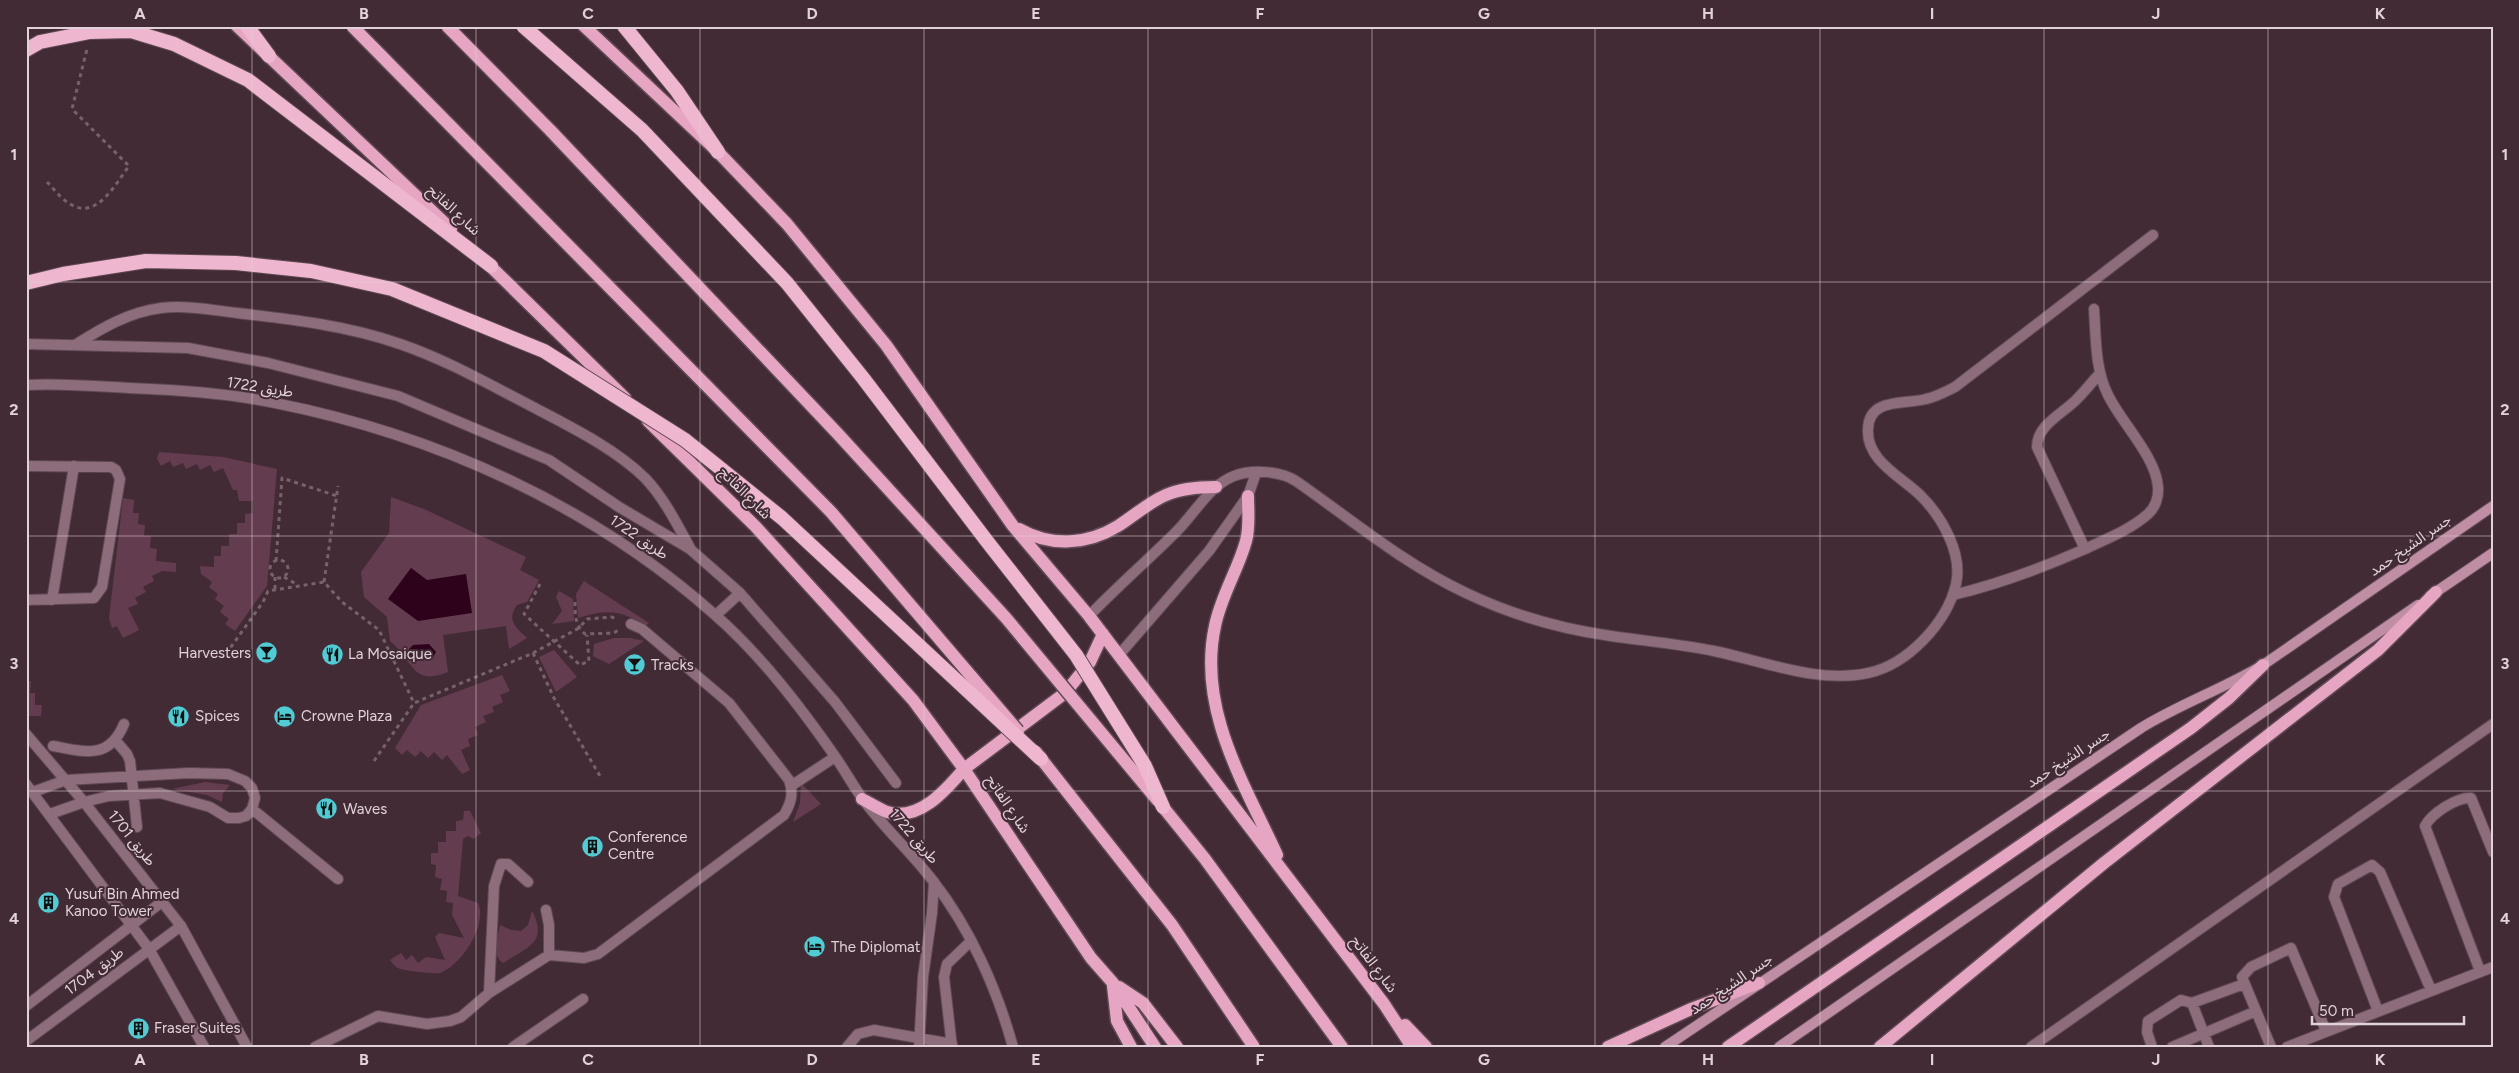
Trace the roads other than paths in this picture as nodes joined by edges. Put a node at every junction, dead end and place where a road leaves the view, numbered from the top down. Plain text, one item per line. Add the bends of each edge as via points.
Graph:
1 (237, 26) edge
2 (247, 26) edge
3 (352, 26) edge
4 (447, 26) edge
5 (523, 26) edge
6 (584, 26) edge
7 (624, 26) edge
8 (26, 50) edge
9 (269, 56) junction
10 (718, 152) junction
11 (2153, 234) dead end
12 (490, 266) junction
13 (26, 284) edge
14 (2094, 309) dead end
15 (26, 344) edge
16 (74, 346) junction
17 (2100, 373) junction
18 (26, 385) edge
19 (26, 466) edge
20 (74, 466) junction
21 (1256, 473) junction
22 (1216, 487) junction
23 (1248, 496) junction
24 (2493, 506) edge
25 (1013, 526) junction
26 (690, 549) junction
27 (2085, 549) junction
28 (2493, 553) edge
29 (2436, 592) junction
30 (740, 593) junction
31 (1953, 595) junction
32 (26, 600) edge
33 (52, 600) junction
34 (716, 615) junction
35 (1089, 616) junction
36 (631, 624) dead end
37 (1103, 634) junction
38 (1119, 655) junction
39 (2263, 664) junction
40 (124, 724) dead end
41 (2493, 724) edge
42 (2488, 731) edge
43 (26, 734) edge
44 (116, 741) junction
45 (53, 746) dead end
46 (835, 757) junction
47 (1042, 758) junction
48 (964, 769) junction
49 (131, 777) junction
50 (66, 780) junction
51 (896, 783) dead end
52 (26, 784) edge
53 (791, 786) junction
54 (33, 792) junction
55 (132, 793) junction
56 (862, 799) junction
57 (84, 802) junction
58 (1163, 807) junction
59 (252, 809) junction
60 (50, 814) junction
61 (137, 827) dead end
62 (2493, 852) edge
63 (1288, 878) junction
64 (338, 879) dead end
65 (528, 882) dead end
66 (934, 882) junction
67 (163, 901) junction
68 (546, 910) dead end
69 (131, 925) junction
70 (181, 926) junction
71 (971, 941) junction
72 (149, 949) junction
73 (549, 955) junction
74 (2493, 967) edge
75 (2480, 972) junction
76 (1112, 983) junction
77 (1759, 983) junction
78 (2244, 984) junction
79 (2431, 990) junction
80 (489, 993) junction
81 (583, 999) dead end
82 (2192, 1003) junction
83 (1384, 1004) junction
84 (26, 1006) edge
85 (2378, 1011) junction
86 (2254, 1012) junction
87 (2203, 1032) junction
88 (2326, 1032) junction
89 (26, 1042) edge
90 (919, 1043) edge
91 (952, 1046) edge
92 (204, 1047) edge
93 (247, 1047) edge
94 (315, 1047) edge
95 (513, 1047) edge
96 (847, 1047) edge
97 (1012, 1047) edge
98 (1131, 1047) edge
99 (1156, 1047) edge
100 (1177, 1047) edge
101 (1254, 1047) edge
102 (1342, 1047) edge
103 (1412, 1047) edge
104 (1426, 1047) edge
105 (1608, 1047) edge
106 (1665, 1047) edge
107 (1728, 1047) edge
108 (1779, 1047) edge
109 (1880, 1047) edge
110 (2031, 1047) edge
111 (2152, 1047) edge
112 (2172, 1047) edge
113 (2209, 1047) edge
114 (2271, 1047) edge
115 (2287, 1047) edge

1 - 9 main road, شارع الفاتح
2 - 9 highway
3 - 47 main road, bridge via 832,512
4 - 58 main road, bridge via 557,137 838,434 1006,618
5 - 58 highway, bridge via 642,130 787,283 1076,655 1145,766
6 - 10 main road, شارع الفاتح
7 - 10 highway via 677,91
8 - 12 highway via 40,42 90,32 131,31 174,44 248,80
9 - 12 main road, شارع الفاتح
10 - 25 main road, شارع الفاتح via 787,224 886,345
11 - 31 street via 1955,387 1925,400 1890,402 1870,417 1870,442 1876,452 1888,470 1923,498 1954,546 1958,572
12 - 48 main road, شارع الفاتح via 755,526 913,700
13 - 47 highway, bridge via 63,274 146,262 236,262 311,271 392,290 544,352 685,440 782,518
14 - 17 street
15 - 16 street
16 - 26 street via 188,348 268,363 398,396 549,460
16 - 26 street via 121,318 162,308 271,317 399,343 436,358 567,425 627,463 646,480 674,518
17 - 27 street via 2076,400 2041,430 2037,439 2037,447
17 - 27 street via 2107,393 2150,463 2158,486 2158,499 2149,514 2116,535
18 - 34 street, طريق 1722 via 120,387 231,396 318,412 408,440 489,471 573,512 666,574
19 - 20 street
20 - 33 street
20 - 33 street via 111,467 120,479 101,591 94,598
21 - 22 street via 1234,476
21 - 23 street
21 - 31 street via 1282,474 1292,478 1422,570 1502,609 1578,631 1714,651 1818,674 1853,676 1900,660 1913,652 1926,637
22 - 25 main road via 1168,494 1117,527 1085,540 1051,541
22 - 35 street via 1177,531
23 - 38 street via 1209,551
23 - 63 main road via 1246,540 1215,626 1210,669 1212,690 1222,733
24 - 39 main road, جسر الشيخ حمد
25 - 35 main road, شارع الفاتح
26 - 30 street
27 - 31 street via 1989,586
28 - 29 main road
29 - 108 main road
29 - 109 main road via 2378,650 2104,863
30 - 34 street
30 - 51 street via 834,702
32 - 33 street
34 - 46 street, طريق 1722 via 808,719
35 - 37 main road, شارع الفاتح
36 - 53 street via 642,629 729,703
37 - 38 main road, شارع الفاتح
37 - 48 main road via 1090,662 1066,693
38 - 63 main road, شارع الفاتح
39 - 77 main road, جسر الشيخ حمد via 2140,728
39 - 107 main road via 2229,698 2191,728
40 - 44 street
41 - 42 street
42 - 110 street
43 - 50 street, طريق 1701
44 - 45 street via 90,751
44 - 49 street via 127,754
46 - 53 street
46 - 56 street, طريق 1722
47 - 101 main road, bridge via 1172,925
48 - 56 main road via 938,797 912,811 887,812
48 - 76 main road, شارع الفاتح via 1091,958
49 - 50 street
49 - 55 street
49 - 59 street via 228,774 245,781 252,788 255,798
50 - 54 street
50 - 57 street, طريق 1701
52 - 54 street
53 - 73 street via 791,803 784,815 598,954 584,958
54 - 60 street
55 - 57 street
55 - 59 street via 160,792 210,807 228,818 246,816
55 - 61 street
56 - 66 street, طريق 1722
57 - 60 street
57 - 67 street, طريق 1701
58 - 102 main road via 1205,859
59 - 64 street
60 - 69 street
62 - 75 street via 2471,798 2464,798 2429,819 2425,826
63 - 83 main road, شارع الفاتح
65 - 80 street via 508,864 501,864 494,886
66 - 71 street, طريق 1722
66 - 90 street
67 - 69 street, طريق 1704
67 - 70 street, طريق 1701
68 - 73 street
69 - 72 street
69 - 84 street, طريق 1704
70 - 72 street, طريق 1704
70 - 93 street, طريق 1701
71 - 91 street via 947,964 944,977
71 - 97 street, طريق 1722 via 981,957
72 - 89 street, طريق 1704
72 - 92 street
73 - 80 street
74 - 75 street
75 - 79 street
76 - 98 main road via 1117,1021
76 - 99 main road, شارع الفاتح
76 - 100 main road via 1143,1004
77 - 105 main road via 1691,1008
77 - 106 main road, جسر الشيخ حمد
78 - 82 street
78 - 86 street
78 - 88 street via 2242,976 2251,967 2291,948
79 - 85 street
79 - 85 street via 2380,872 2372,865 2338,884 2334,897
80 - 94 street via 461,1017 450,1021 427,1024 378,1016
81 - 95 street
82 - 87 street
82 - 111 street via 2181,1000 2148,1021 2147,1032
83 - 103 main road, شارع الفاتح
83 - 104 main road
85 - 88 street
86 - 87 street
86 - 114 street
87 - 112 street
87 - 113 street
88 - 115 street
90 - 91 street
90 - 96 street via 874,1030 858,1034

